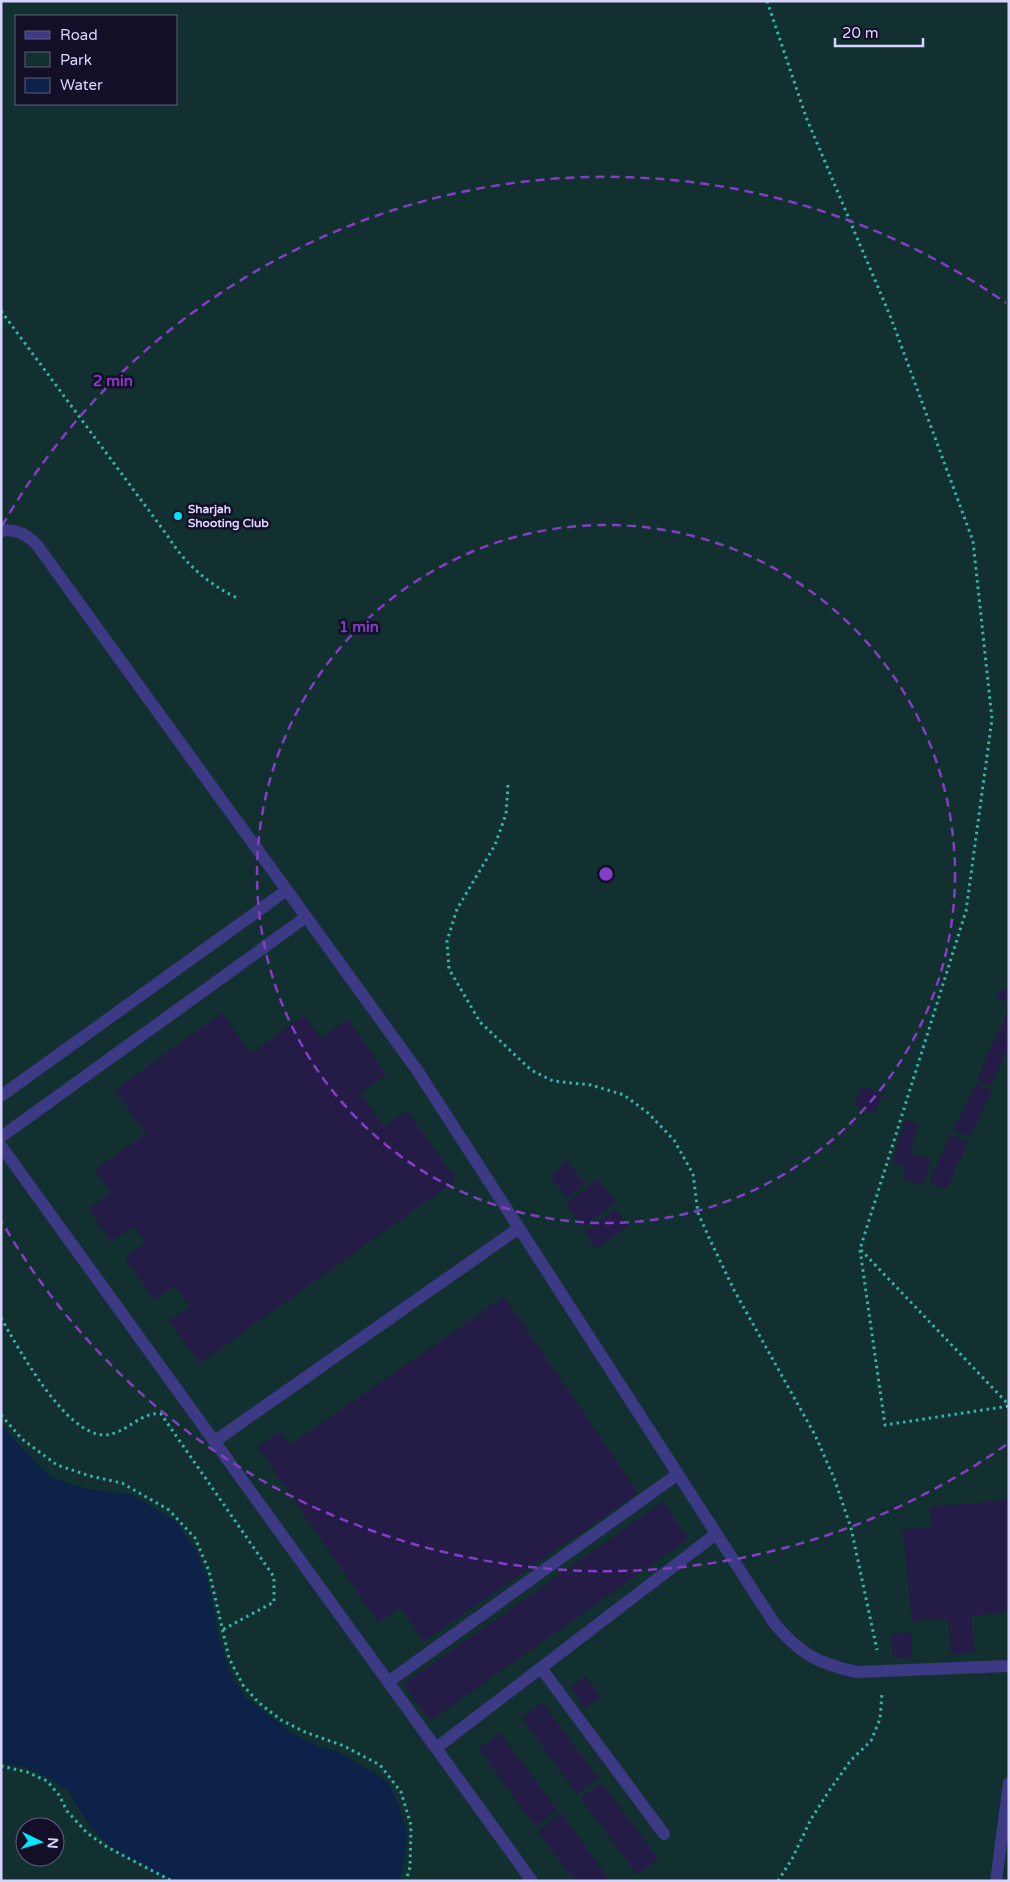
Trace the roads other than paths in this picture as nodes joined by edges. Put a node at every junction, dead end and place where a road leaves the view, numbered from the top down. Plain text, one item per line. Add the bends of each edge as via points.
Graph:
1 (1, 531) edge
2 (287, 890) junction
3 (306, 917) junction
4 (1, 1096) edge
5 (1, 1137) edge
6 (1, 1146) edge
7 (519, 1228) junction
8 (215, 1441) junction
9 (678, 1474) junction
10 (716, 1534) junction
11 (1009, 1666) edge
12 (541, 1668) junction
13 (388, 1682) junction
14 (436, 1748) junction
15 (1009, 1782) edge
16 (664, 1834) dead end
17 (532, 1881) edge
18 (996, 1881) edge

1 - 2 lane via 17,531 37,545
2 - 3 lane
2 - 4 lane
3 - 5 lane
3 - 7 lane via 417,1070
6 - 8 lane
7 - 8 lane
7 - 9 lane
8 - 13 lane
9 - 10 lane
9 - 13 lane
10 - 11 lane via 790,1642 833,1667 857,1672 882,1672
10 - 12 lane
12 - 14 lane
12 - 16 lane
13 - 14 lane
14 - 17 lane
15 - 18 lane

